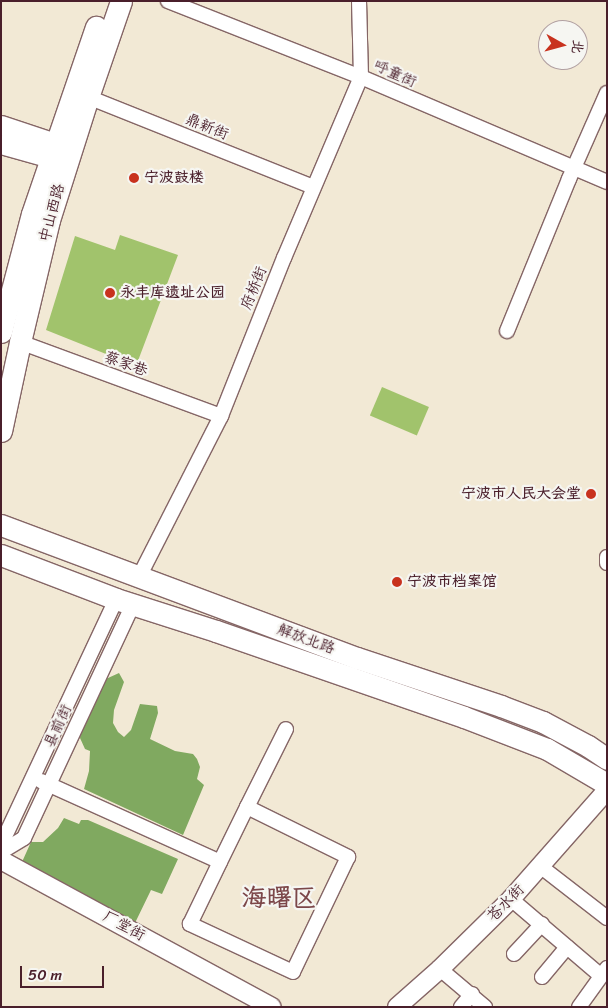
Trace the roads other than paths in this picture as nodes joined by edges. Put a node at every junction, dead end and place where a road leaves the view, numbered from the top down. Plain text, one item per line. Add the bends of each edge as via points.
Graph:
1 (106, 1) edge
2 (121, 1) edge
3 (168, 1) edge
4 (359, 1) edge
5 (361, 77) junction
6 (607, 92) edge
7 (88, 97) junction
8 (1, 125) edge
9 (1, 144) edge
10 (58, 153) junction
11 (573, 169) junction
12 (607, 182) edge
13 (313, 187) junction
14 (507, 331) dead end
15 (6, 333) edge
16 (221, 416) junction
17 (1, 431) edge
18 (1, 525) edge
19 (1, 554) edge
20 (607, 557) edge
21 (607, 564) edge
22 (139, 577) junction
23 (125, 602) junction
24 (286, 729) dead end
25 (607, 759) edge
26 (34, 778) junction
27 (607, 784) edge
28 (48, 785) junction
29 (607, 790) edge
30 (247, 807) junction
31 (1, 844) edge
32 (1, 852) edge
33 (1, 860) edge
34 (220, 862) junction
35 (540, 866) junction
36 (511, 899) junction
37 (607, 918) edge
38 (542, 924) junction
39 (567, 947) junction
40 (514, 954) dead end
41 (440, 969) junction
42 (604, 972) edge
43 (542, 977) dead end
44 (472, 994) junction
45 (272, 1007) edge
46 (397, 1007) edge
47 (461, 1007) edge
48 (485, 1007) edge
49 (579, 1007) edge

1 - 10 main road, 中山西路
2 - 7 main road, 中山西路
3 - 5 street, 呼童街
4 - 5 street, 府桥街
5 - 11 street, 呼童街
5 - 13 street, 府桥街
6 - 11 street
7 - 10 main road, 中山西路
7 - 13 street, 鼎新街
8 - 10 main road
9 - 10 main road
10 - 15 main road, 中山西路 via 49,220
11 - 12 street, 呼童街
11 - 14 street
13 - 16 street, 府桥街
15 - 16 street, 蔡家巷
15 - 17 main road, 中山西路
16 - 22 street, 府桥街
18 - 22 main road, 解放北路
19 - 23 main road, 解放北路
20 - 21 street
22 - 25 main road, 解放北路 via 357,658 543,722
23 - 26 street, 县前街
23 - 27 main road, 解放北路 via 216,630 464,717 547,749
23 - 28 street, 县前街
24 - 30 street
26 - 28 street
26 - 31 street, 县前街
28 - 32 street, 县前街 via 24,838
28 - 34 street
29 - 35 street, 苍水街
30 - 34 street
30 - 34 street via 348,857 292,972 190,924
33 - 45 street, 厂堂街
35 - 36 street, 苍水街
35 - 37 street
36 - 38 street
36 - 41 street, 苍水街
38 - 39 street
38 - 40 street
39 - 42 street
39 - 43 street
41 - 44 street
41 - 46 street, 苍水街
42 - 49 street
44 - 47 street
44 - 48 street

